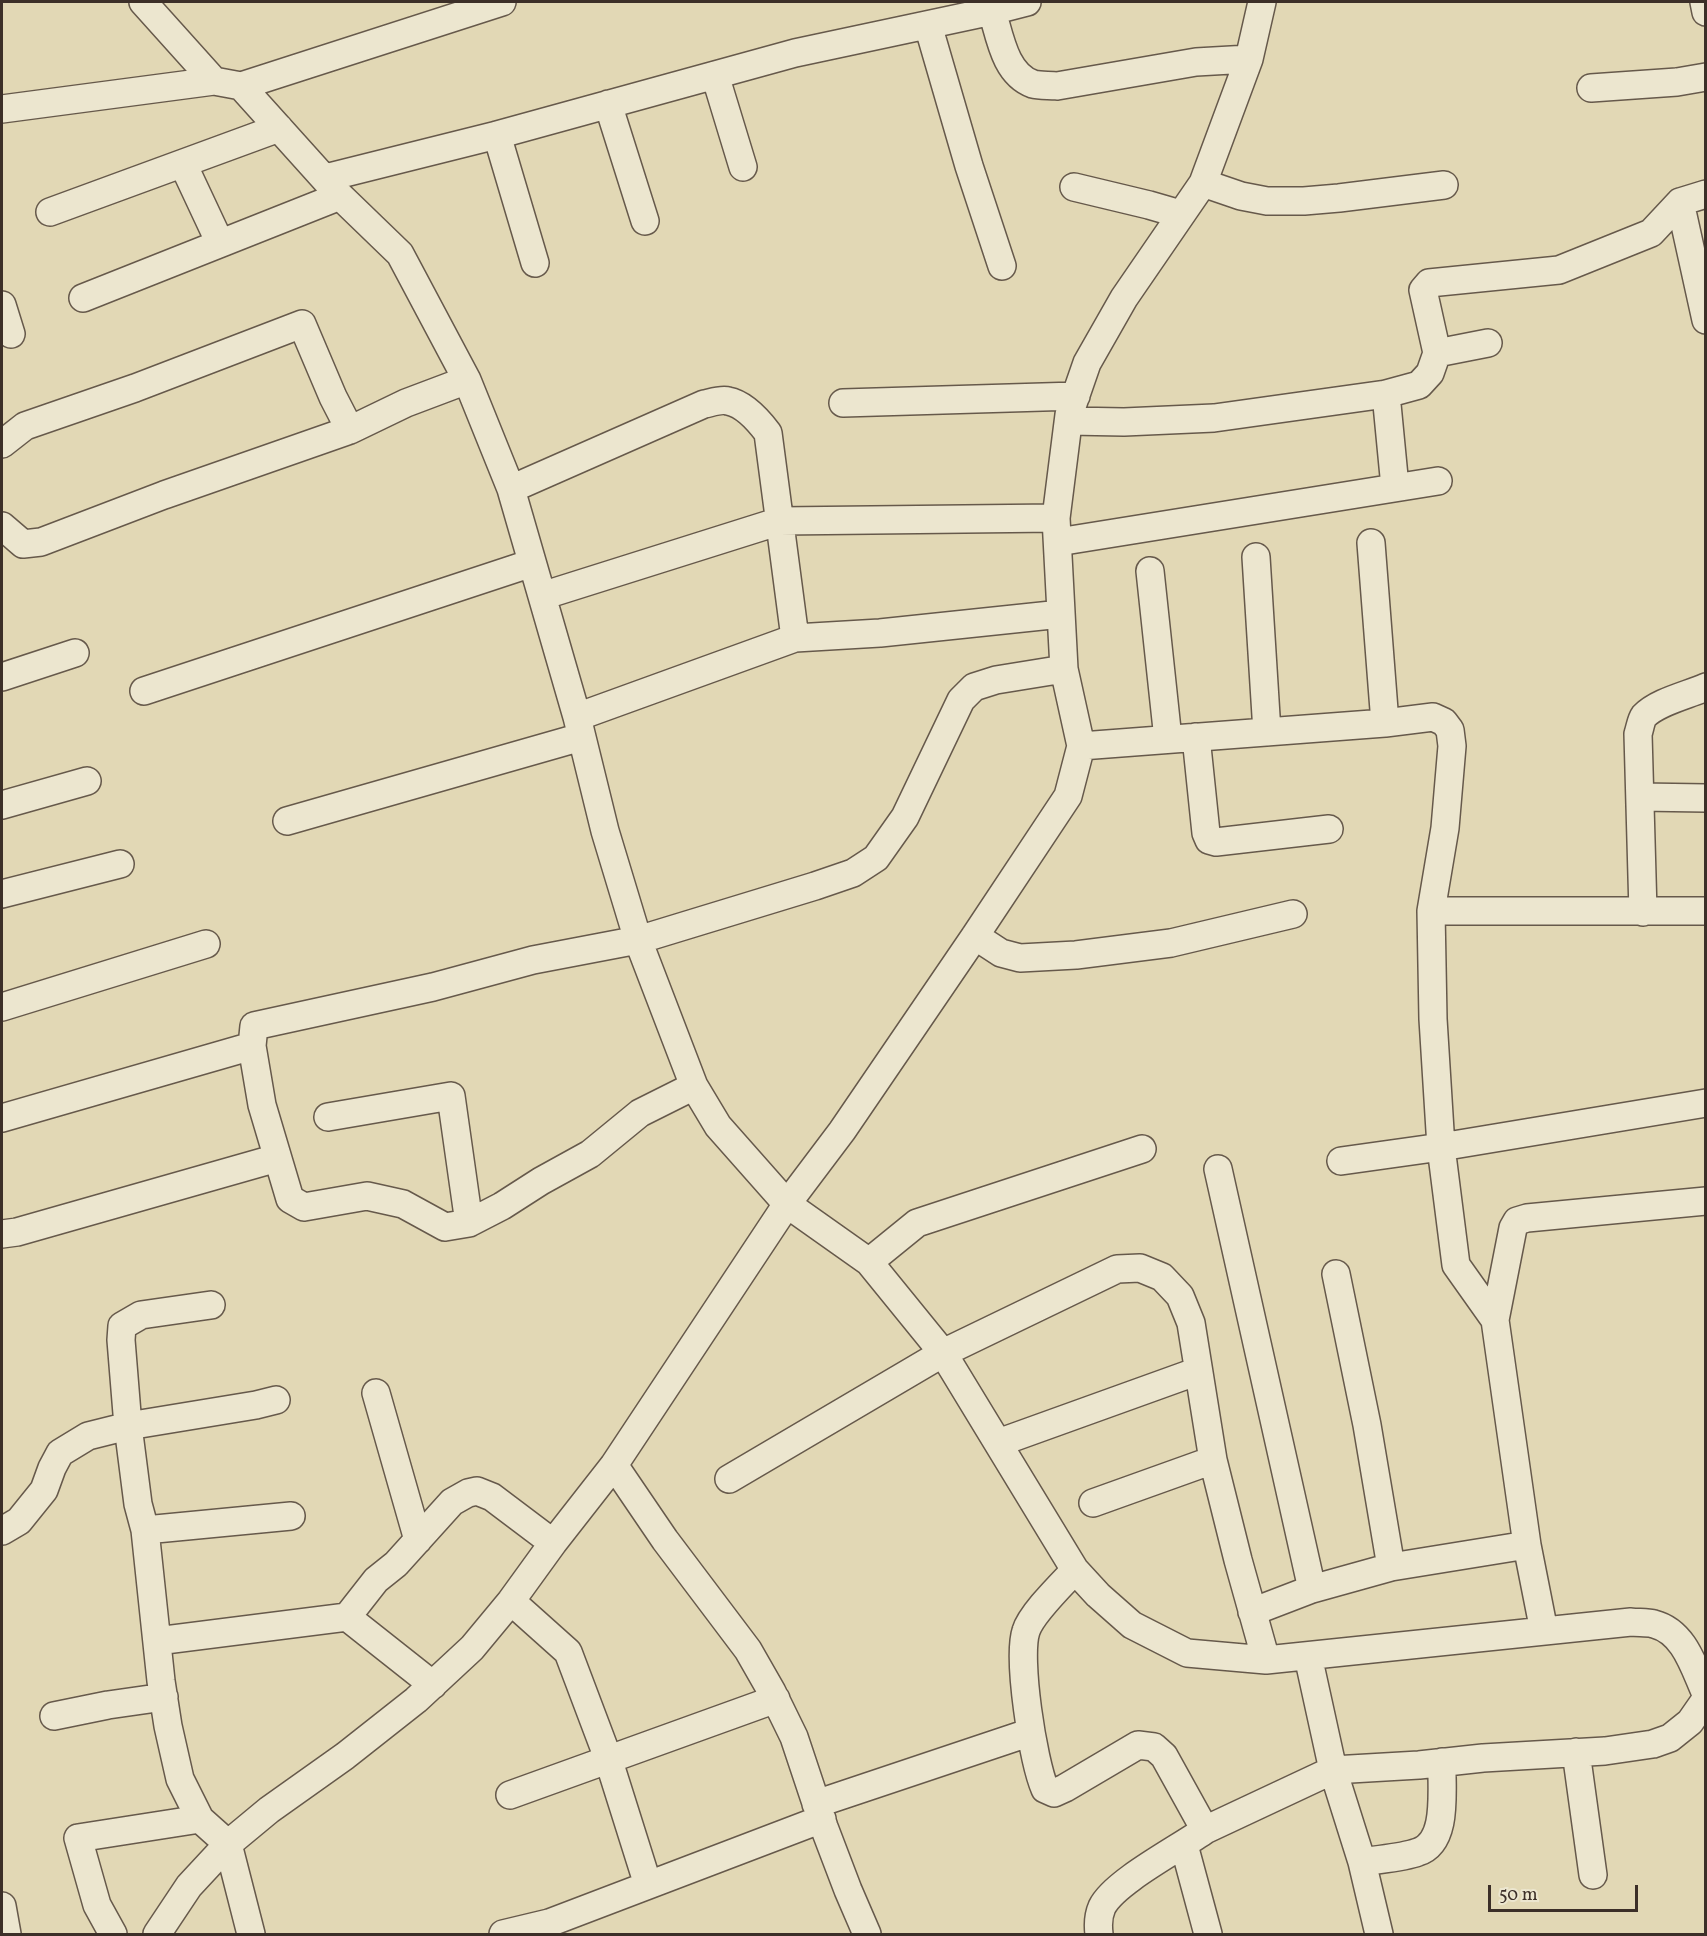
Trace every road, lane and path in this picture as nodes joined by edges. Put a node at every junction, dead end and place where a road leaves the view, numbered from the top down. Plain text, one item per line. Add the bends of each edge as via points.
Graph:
1 (143, 2) edge
2 (1027, 2) edge
3 (1262, 2) edge
4 (1704, 2) edge
5 (485, 4) edge
6 (991, 7) edge
7 (1706, 12) edge
8 (928, 25) junction
9 (1249, 59) junction
10 (715, 75) junction
11 (1706, 77) edge
12 (214, 81) junction
13 (241, 86) junction
14 (1591, 88) dead end
15 (608, 104) junction
16 (2, 109) edge
17 (279, 128) junction
18 (497, 135) junction
19 (183, 164) junction
20 (742, 167) dead end
21 (1203, 183) junction
22 (1444, 185) dead end
23 (332, 187) junction
24 (1074, 187) dead end
25 (1706, 194) edge
26 (1680, 202) junction
27 (50, 212) dead end
28 (1180, 214) junction
29 (645, 221) dead end
30 (220, 243) junction
31 (535, 263) dead end
32 (1002, 266) dead end
33 (83, 298) dead end
34 (2, 305) edge
35 (1706, 320) edge
36 (12, 334) dead end
37 (1488, 343) dead end
38 (1437, 353) junction
39 (466, 380) junction
40 (1386, 394) junction
41 (843, 403) dead end
42 (1072, 409) junction
43 (350, 430) junction
44 (2, 444) edge
45 (1438, 481) dead end
46 (1395, 488) junction
47 (512, 489) junction
48 (780, 520) junction
49 (2, 526) edge
50 (1057, 530) junction
51 (1371, 543) dead end
52 (1256, 557) dead end
53 (532, 563) junction
54 (1150, 571) dead end
55 (542, 596) junction
56 (1060, 614) junction
57 (795, 638) junction
58 (75, 653) dead end
59 (1064, 669) junction
60 (2, 677) edge
61 (1706, 687) edge
62 (144, 691) dead end
63 (1384, 723) junction
64 (579, 727) junction
65 (1267, 732) junction
66 (1196, 737) junction
67 (1168, 739) junction
68 (1082, 746) junction
69 (87, 781) dead end
70 (1640, 797) junction
71 (1706, 798) edge
72 (2, 805) edge
73 (287, 820) dead end
74 (1329, 829) dead end
75 (120, 864) dead end
76 (2, 894) edge
77 (1431, 911) junction
78 (1706, 911) edge
79 (1644, 912) junction
80 (1293, 914) dead end
81 (975, 936) junction
82 (638, 940) junction
83 (206, 944) dead end
84 (2, 1007) edge
85 (252, 1046) junction
86 (694, 1086) junction
87 (1706, 1103) edge
88 (328, 1117) dead end
89 (2, 1118) edge
90 (1441, 1147) junction
91 (1142, 1149) dead end
92 (277, 1158) junction
93 (1341, 1161) dead end
94 (1218, 1169) dead end
95 (1706, 1201) edge
96 (787, 1204) junction
97 (469, 1223) junction
98 (2, 1234) edge
99 (869, 1262) junction
100 (1336, 1274) dead end
101 (211, 1305) dead end
102 (1495, 1320) junction
103 (944, 1353) junction
104 (1198, 1371) junction
105 (376, 1393) dead end
106 (276, 1400) dead end
107 (128, 1426) junction
108 (998, 1443) junction
109 (1213, 1460) junction
110 (614, 1465) junction
111 (729, 1479) dead end
112 (1093, 1503) dead end
113 (291, 1516) dead end
114 (145, 1530) junction
115 (2, 1531) edge
116 (418, 1540) junction
117 (553, 1543) junction
118 (1527, 1545) junction
119 (1391, 1567) junction
120 (1075, 1570) junction
121 (1312, 1588) junction
122 (511, 1601) junction
123 (1252, 1612) junction
124 (347, 1617) junction
125 (1544, 1631) junction
126 (158, 1641) junction
127 (1308, 1656) junction
128 (1266, 1660) junction
129 (432, 1685) junction
130 (1706, 1694) edge
131 (164, 1696) junction
132 (776, 1699) junction
133 (1706, 1699) edge
134 (54, 1716) dead end
135 (1031, 1732) junction
136 (1576, 1752) junction
137 (608, 1758) junction
138 (1442, 1762) junction
139 (1333, 1770) junction
140 (510, 1795) dead end
141 (819, 1812) junction
142 (200, 1819) junction
143 (1195, 1838) junction
144 (228, 1844) junction
145 (1362, 1862) junction
146 (1593, 1875) dead end
147 (648, 1885) junction
148 (2, 1906) edge
149 (7, 1935) edge
150 (113, 1935) edge
151 (157, 1935) edge
152 (251, 1935) edge
153 (503, 1935) edge
154 (867, 1935) edge
155 (1100, 1935) edge
156 (1208, 1935) edge
157 (1379, 1935) edge

1 - 12 street
2 - 6 street
3 - 9 street
4 - 7 street
5 - 13 street
6 - 8 street
6 - 9 street via 1011,67 1035,85 1058,86 1196,62
8 - 10 street via 795,53
8 - 32 street
9 - 21 street
10 - 15 street
10 - 20 street
11 - 14 street
12 - 13 street
12 - 16 street
13 - 17 street
15 - 18 street
15 - 29 street
17 - 19 street
17 - 23 street
18 - 23 street
18 - 31 street
19 - 27 street
19 - 30 street
21 - 22 street via 1267,201 1339,198
21 - 28 street
23 - 30 street
23 - 39 street via 400,254
24 - 28 street
25 - 26 street
26 - 35 street
26 - 38 street via 1651,233 1559,270 1429,283 1423,290
28 - 42 street via 1124,298 1087,363
30 - 33 street
34 - 36 street
37 - 38 street
38 - 40 street via 1430,373 1419,385
39 - 43 street
39 - 47 street
40 - 42 street via 1214,418 1124,422
40 - 46 street
41 - 42 street
42 - 50 street
43 - 44 street via 302,324 25,426
43 - 49 street via 40,542 23,544
45 - 46 street
46 - 50 street
47 - 48 street via 704,404 727,400 757,419 768,434
47 - 53 street
48 - 50 street
48 - 55 street
48 - 57 street
50 - 56 street
51 - 63 street
52 - 65 street
53 - 55 street
53 - 62 street
54 - 67 street
55 - 64 street
56 - 57 street
56 - 59 street
57 - 64 street
58 - 60 street
59 - 68 street
59 - 82 street via 974,687 961,700 905,817 876,858 853,873
61 - 70 street via 1643,717 1638,734
63 - 65 street
63 - 77 street via 1433,717 1450,730 1445,828
64 - 73 street
64 - 82 street
65 - 66 street
66 - 67 street
66 - 74 street via 1209,840
67 - 68 street
68 - 81 street via 1068,796
69 - 72 street
70 - 71 street
70 - 79 street
75 - 76 street
77 - 79 street
77 - 90 street
78 - 79 street
80 - 81 street via 1171,943 1077,955 1020,958
81 - 96 street via 842,1131
82 - 85 street via 533,960 433,987 254,1026
82 - 86 street
83 - 84 street
85 - 89 street
85 - 92 street via 262,1105
86 - 96 street via 718,1126
86 - 97 street via 640,1113 590,1154
87 - 90 street
88 - 97 street via 451,1096
90 - 93 street
90 - 102 street via 1456,1264
91 - 99 street via 917,1223
92 - 97 street via 290,1198 304,1207 367,1196 403,1204 445,1227
92 - 98 street
94 - 121 street
95 - 102 street via 1518,1221 1513,1228
96 - 99 street
96 - 110 street
99 - 103 street
100 - 119 street via 1368,1425
101 - 107 street via 141,1315 122,1326
102 - 118 street
103 - 104 street via 1117,1269 1140,1268 1162,1277 1180,1296 1191,1323
103 - 108 street
103 - 111 street
104 - 108 street
104 - 109 street
105 - 116 street
106 - 107 street
107 - 114 street
107 - 115 street via 88,1436 60,1453 44,1490 20,1521
108 - 120 street
109 - 112 street
109 - 123 street
110 - 117 street
110 - 132 street via 664,1540 748,1650
113 - 114 street
114 - 126 street
116 - 117 street via 452,1502 477,1491 492,1497
116 - 124 street via 376,1580
117 - 122 street
118 - 119 street
118 - 125 street
119 - 121 street
120 - 128 street via 1132,1624 1187,1653
120 - 135 street via 1026,1629 1023,1650
121 - 123 street
122 - 129 street via 472,1648
122 - 137 street via 568,1652
123 - 128 street
124 - 126 street
124 - 129 street
125 - 127 street
125 - 130 street via 1631,1622 1654,1624 1668,1630 1684,1646
126 - 131 street
127 - 128 street
127 - 139 street
129 - 144 street
131 - 134 street
131 - 142 street via 180,1779
132 - 137 street
132 - 141 street via 794,1737
133 - 136 street via 1690,1722 1670,1738 1653,1744
135 - 141 street
135 - 143 street via 1041,1780 1045,1789 1054,1793 1138,1744 1154,1747 1164,1756
136 - 138 street
136 - 146 street
137 - 140 street
137 - 147 street
138 - 139 street
138 - 145 street via 1441,1824 1433,1844 1419,1852
139 - 143 street
139 - 145 street
141 - 147 street
141 - 154 street
142 - 144 street
142 - 150 street via 78,1838 97,1905
143 - 155 street via 1112,1894 1102,1908
143 - 156 street
144 - 151 street via 189,1886
144 - 152 street
145 - 157 street
147 - 153 street via 549,1923
148 - 149 street

